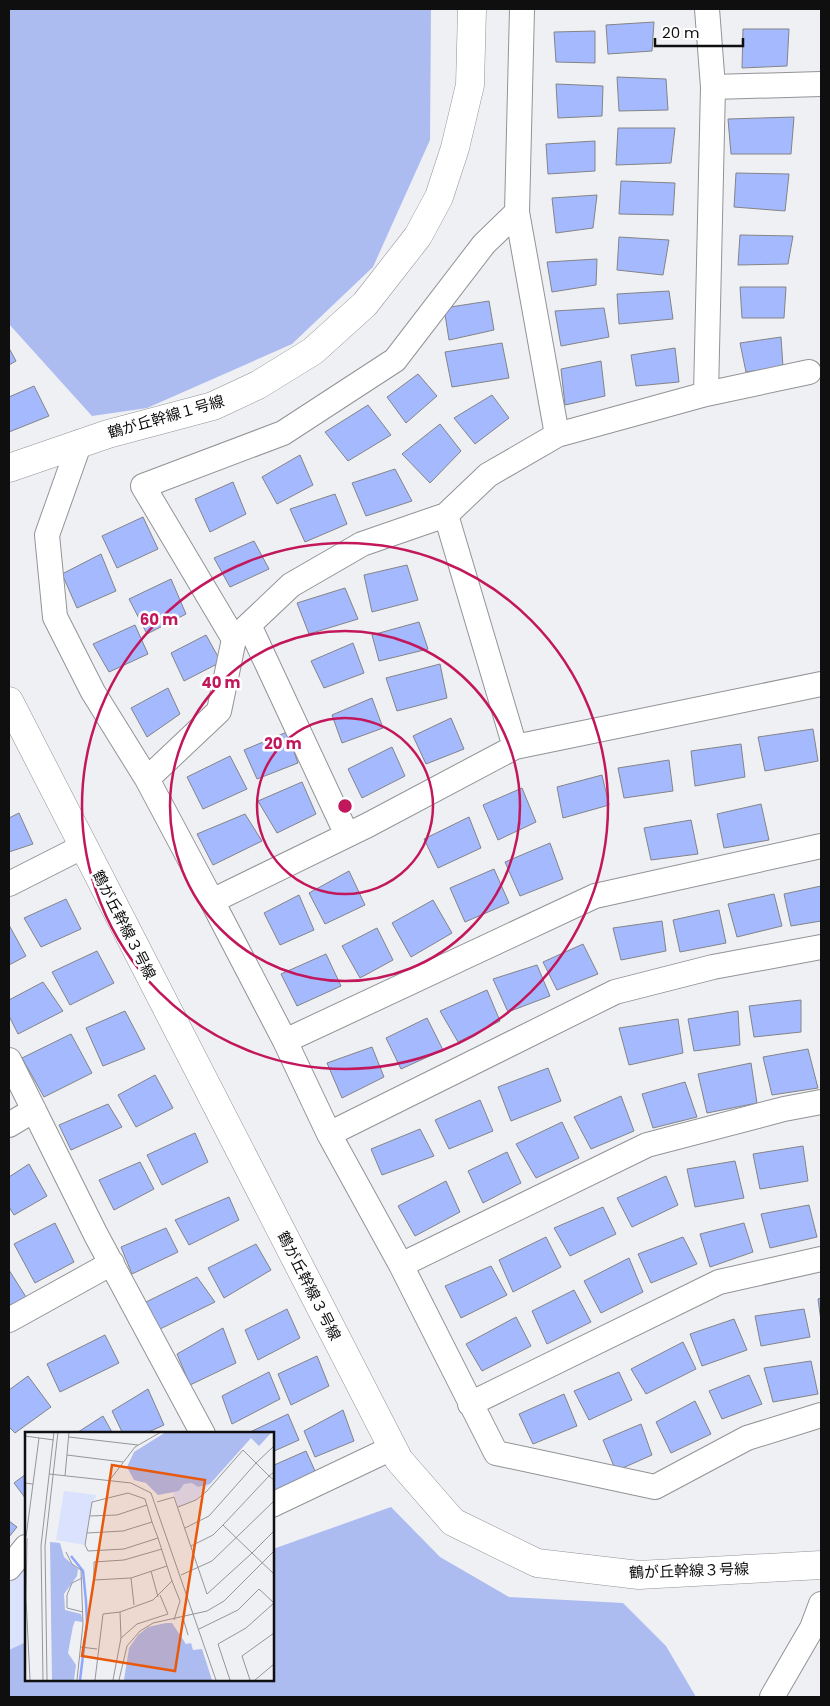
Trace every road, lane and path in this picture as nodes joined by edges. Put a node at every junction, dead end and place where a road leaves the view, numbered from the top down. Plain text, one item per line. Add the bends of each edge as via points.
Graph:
1 (472, 9) edge
2 (522, 9) edge
3 (707, 9) edge
4 (815, 84) edge
5 (713, 87) junction
6 (517, 212) junction
7 (809, 372) dead end
8 (706, 394) junction
9 (557, 435) junction
10 (80, 442) junction
11 (9, 468) edge
12 (446, 515) junction
13 (241, 632) junction
14 (821, 684) edge
15 (9, 701) edge
16 (515, 747) junction
17 (147, 779) junction
18 (347, 835) junction
19 (84, 846) junction
20 (821, 846) edge
21 (9, 884) edge
22 (212, 901) junction
23 (821, 947) edge
24 (285, 1041) junction
25 (9, 1060) edge
26 (821, 1102) edge
27 (34, 1110) junction
28 (9, 1125) edge
29 (329, 1134) junction
30 (821, 1259) edge
31 (112, 1263) junction
32 (402, 1265) junction
33 (9, 1320) edge
34 (470, 1404) junction
35 (821, 1415) edge
36 (199, 1432) edge
37 (392, 1448) junction
38 (274, 1504) edge
39 (25, 1548) edge
40 (821, 1565) edge
41 (9, 1568) edge
42 (821, 1604) edge
43 (772, 1697) edge

1 - 10 street, 鶴が丘幹線１号線 via 470,84 456,148 439,197 418,236 364,304 313,351 258,385 213,406
2 - 6 street
3 - 5 street
4 - 5 street
5 - 8 street
6 - 9 street
6 - 13 street via 484,244 395,360 283,434 143,486
7 - 8 street
8 - 9 street
9 - 12 street via 488,475
10 - 11 street, 鶴が丘幹線１号線
10 - 17 street via 47,535 55,617 92,692
12 - 13 street via 362,544 291,585
12 - 16 street
13 - 17 street via 219,711
13 - 18 street
14 - 16 street
15 - 19 street, 鶴が丘幹線３号線
16 - 18 street
17 - 22 street
18 - 22 street
19 - 21 street
19 - 37 street, 鶴が丘幹線３号線
20 - 24 street via 595,896
22 - 24 street
23 - 29 street via 713,967 615,992
24 - 29 street
25 - 27 street
26 - 32 street via 647,1145
27 - 28 street
27 - 31 street
29 - 32 street
30 - 34 street via 718,1282
31 - 33 street
31 - 36 street
32 - 34 street
34 - 35 street via 496,1454 655,1487 747,1438
37 - 38 street
37 - 40 street, 鶴が丘幹線３号線 via 453,1522 537,1563 639,1575
39 - 41 street
42 - 43 street via 812,1628

